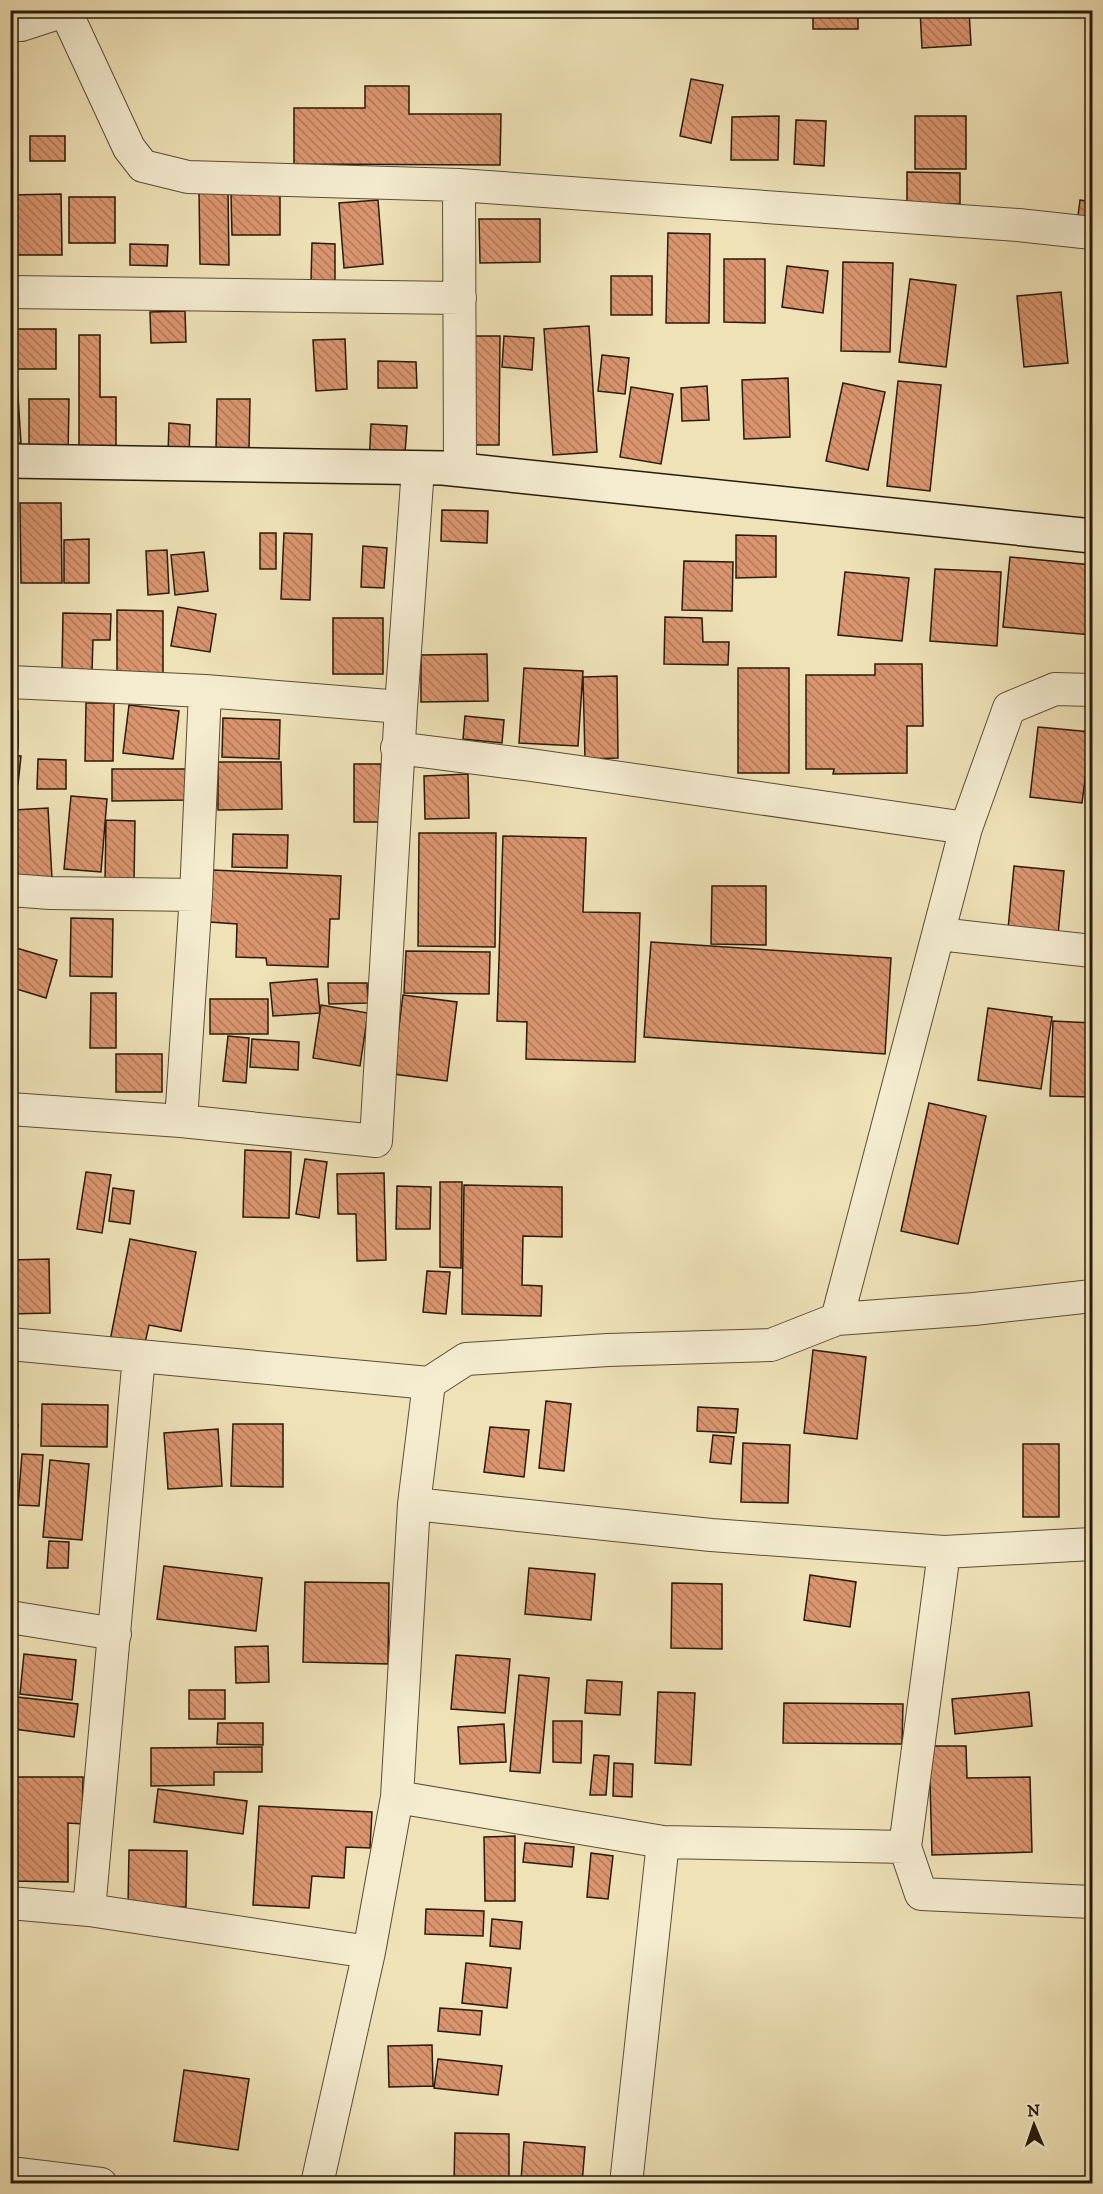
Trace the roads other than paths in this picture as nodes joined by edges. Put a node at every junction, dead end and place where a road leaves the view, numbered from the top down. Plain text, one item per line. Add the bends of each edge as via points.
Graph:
1 (66, 11) edge
2 (10, 25) edge
3 (459, 185) junction
4 (1092, 233) edge
5 (10, 292) edge
6 (460, 298) junction
7 (10, 460) edge
8 (418, 468) junction
9 (460, 470) junction
10 (1092, 537) edge
11 (10, 682) edge
12 (1092, 690) edge
13 (205, 691) junction
14 (401, 707) junction
15 (397, 748) junction
16 (966, 828) junction
17 (10, 890) edge
18 (196, 895) junction
19 (939, 934) junction
20 (1092, 951) edge
21 (10, 1109) edge
22 (181, 1121) junction
23 (1092, 1296) edge
24 (837, 1319) junction
25 (10, 1344) edge
26 (139, 1356) junction
27 (429, 1383) junction
28 (414, 1504) junction
29 (1092, 1544) edge
30 (944, 1551) junction
31 (10, 1617) edge
32 (115, 1634) junction
33 (397, 1797) junction
34 (663, 1842) junction
35 (905, 1847) junction
36 (1092, 1902) edge
37 (10, 1903) edge
38 (89, 1910) junction
39 (369, 1952) junction
40 (10, 2173) edge
41 (101, 2184) edge
42 (317, 2184) edge
43 (626, 2184) edge

1 - 2 street
1 - 3 street via 129,148 143,166 188,177
3 - 4 street
3 - 6 street
5 - 6 street
6 - 9 street
7 - 8 street
8 - 9 street
8 - 14 street
9 - 10 street
11 - 13 street
12 - 16 street via 1055,689 1009,708
13 - 14 street
13 - 18 street
14 - 15 street
15 - 16 street
15 - 22 street via 376,1141
16 - 19 street
17 - 18 street
18 - 22 street
19 - 20 street
19 - 24 street
21 - 22 street
23 - 24 street
24 - 27 street via 771,1345 466,1359
25 - 26 street
26 - 27 street
26 - 32 street
27 - 28 street
28 - 30 street via 711,1534
28 - 33 street
29 - 30 street
30 - 35 street
31 - 32 street
32 - 38 street
33 - 34 street
33 - 39 street
34 - 35 street
34 - 43 street
35 - 36 street via 921,1894
37 - 38 street
38 - 39 street
39 - 42 street
40 - 41 street

